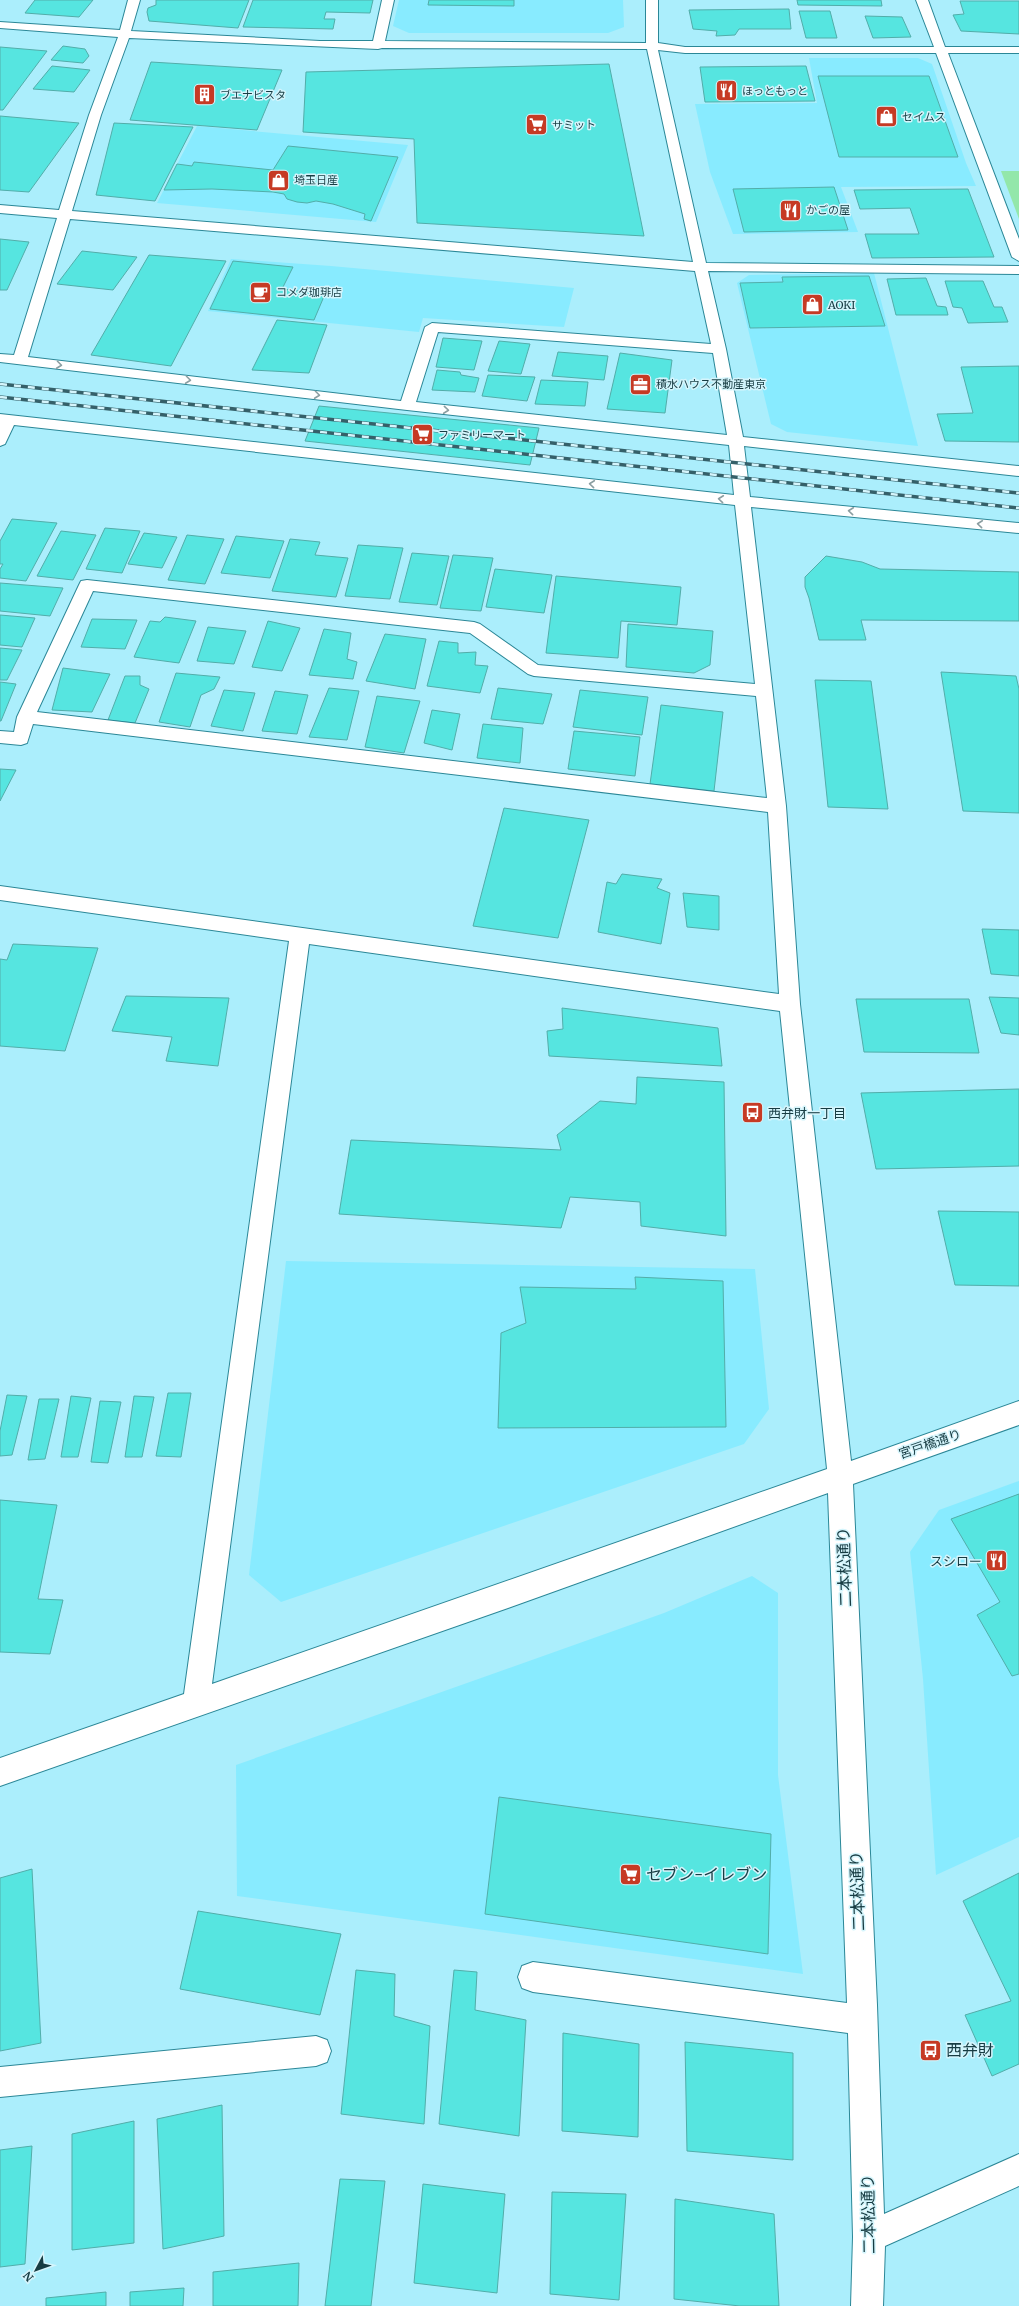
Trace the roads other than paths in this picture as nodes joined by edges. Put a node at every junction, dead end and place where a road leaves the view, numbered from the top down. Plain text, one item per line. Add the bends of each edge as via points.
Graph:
1 (134, 0) edge
2 (388, 0) edge
3 (652, 0) edge
4 (922, 0) edge
5 (0, 25) edge
6 (124, 34) junction
7 (378, 46) junction
8 (652, 46) junction
9 (940, 50) junction
10 (1019, 50) edge
11 (0, 209) edge
12 (66, 215) junction
13 (1019, 257) edge
14 (700, 267) junction
15 (1019, 270) edge
16 (719, 349) junction
17 (0, 358) edge
18 (20, 360) junction
19 (407, 406) junction
20 (4, 419) edge
21 (0, 441) edge
22 (736, 441) junction
23 (1019, 471) edge
24 (742, 501) junction
25 (1019, 528) edge
26 (763, 691) junction
27 (26, 717) junction
28 (0, 737) edge
29 (777, 806) junction
30 (0, 893) edge
31 (300, 934) junction
32 (790, 1004) junction
33 (1019, 1413) edge
34 (840, 1475) junction
35 (196, 1704) junction
36 (0, 1772) edge
37 (533, 1977) dead end
38 (862, 2020) junction
39 (316, 2051) dead end
40 (0, 2082) edge
41 (1019, 2170) edge
42 (869, 2237) junction
43 (867, 2306) edge

1 - 6 street
2 - 7 street
3 - 8 street, 二本松通り
4 - 9 street
5 - 6 street
6 - 7 street
6 - 12 street via 95,115
7 - 8 street
8 - 9 street via 685,50
8 - 14 street, 二本松通り
9 - 10 street
9 - 13 street
11 - 12 street
12 - 14 street
12 - 18 street
14 - 15 street
14 - 16 street, 二本松通り
16 - 19 street via 432,327
16 - 22 street, 二本松通り
17 - 18 street
18 -> 19 street
19 -> 22 street
20 - 21 street
24 -> 20 street
22 - 23 street
22 - 24 street, 二本松通り
25 -> 24 street
24 - 26 street, 二本松通り
26 - 27 street via 534,670 474,628 88,585
26 - 29 street, 二本松通り
27 - 28 street via 21,739
27 - 29 street
29 - 32 street, 二本松通り
30 - 31 street
31 - 32 street
31 - 35 street
32 - 34 street, 二本松通り
33 - 34 street, 宮戸橋通り
34 - 35 street, 宮戸橋通り
34 - 38 street, 二本松通り
35 - 36 street, 宮戸橋通り
37 - 38 street
38 - 42 street, 二本松通り
39 - 40 street
41 - 42 street
42 - 43 street, 二本松通り

